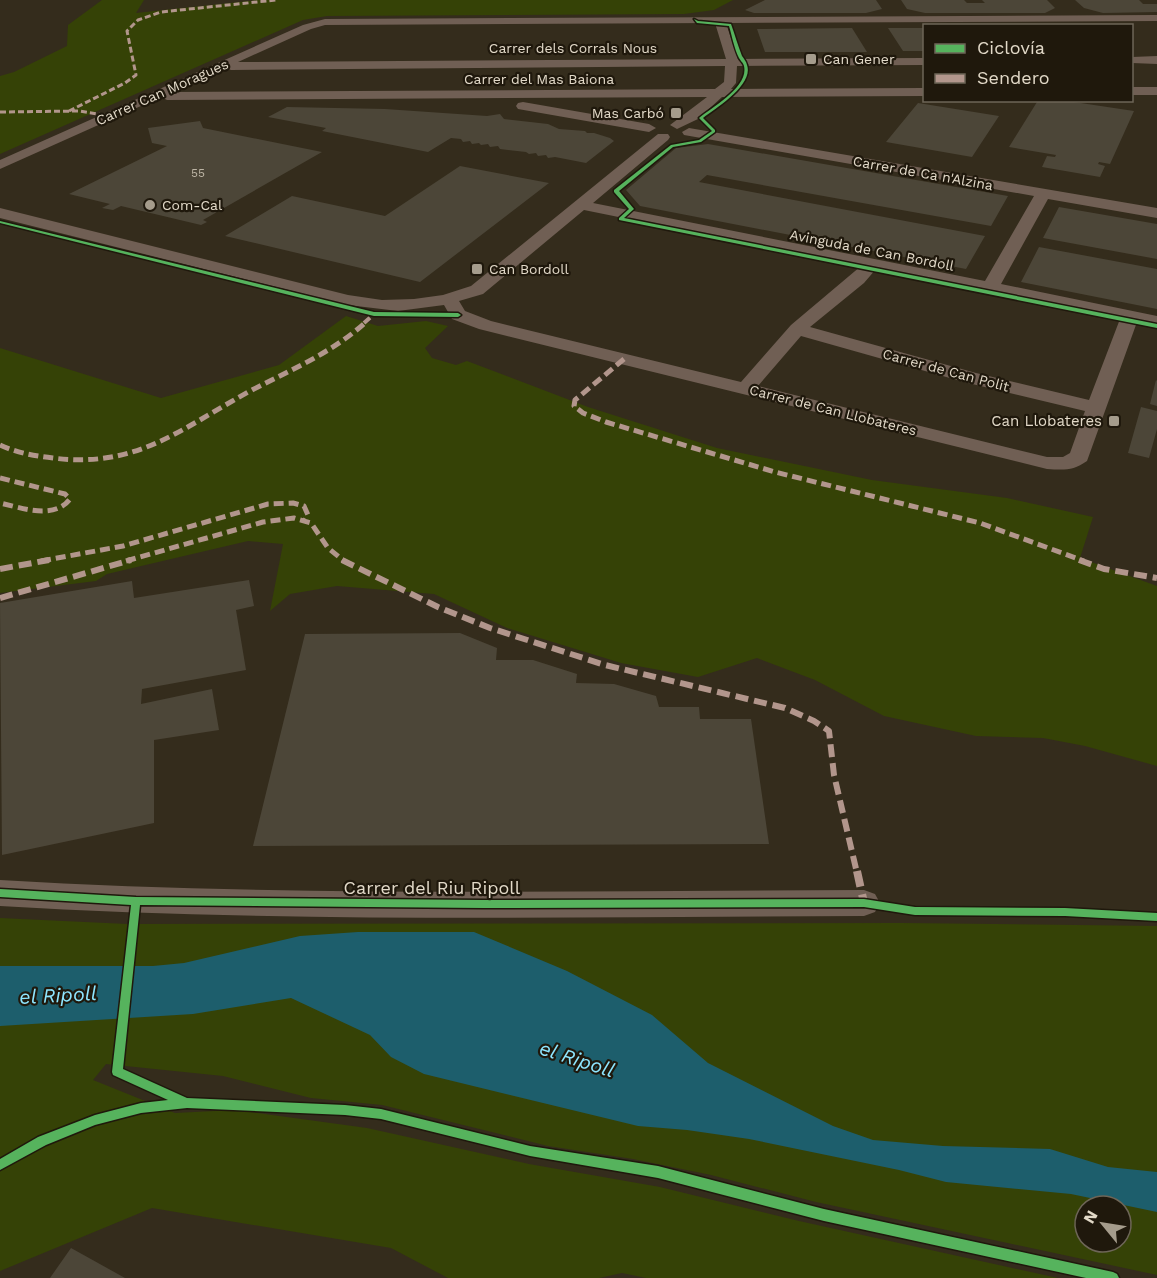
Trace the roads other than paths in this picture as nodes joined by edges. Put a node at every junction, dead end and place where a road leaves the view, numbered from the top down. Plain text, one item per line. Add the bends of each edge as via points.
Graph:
1 (1066, 5) dead end
2 (891, 6) dead end
3 (730, 8) dead end
4 (1079, 18) junction
5 (1157, 18) edge
6 (900, 19) junction
7 (718, 20) junction
8 (1133, 60) edge
9 (1157, 60) edge
10 (732, 62) junction
11 (923, 62) edge
12 (222, 66) junction
13 (1133, 91) edge
14 (1157, 91) edge
15 (923, 92) edge
16 (720, 93) junction
17 (436, 95) junction
18 (154, 96) junction
19 (649, 128) junction
20 (683, 129) junction
21 (663, 137) junction
22 (0, 165) edge
23 (1043, 194) junction
24 (582, 205) junction
25 (0, 213) edge
26 (1157, 213) edge
27 (872, 264) junction
28 (990, 288) junction
29 (450, 300) junction
30 (1130, 316) junction
31 (1157, 321) edge
32 (796, 329) junction
33 (745, 389) junction
34 (1096, 408) junction
35 (0, 893) edge
36 (864, 903) dead end

1 - 4 street
2 - 6 street
3 - 7 street
4 - 5 street, Carrer Can Moragues
4 - 6 street, Carrer Can Moragues
6 - 7 street, Carrer Can Moragues
7 - 10 street
7 - 12 street, Carrer Can Moragues via 325,22
8 - 9 street
10 - 11 street, Carrer dels Corrals Nous
10 - 12 street, Carrer dels Corrals Nous
10 - 16 street via 730,83
12 - 18 street, Carrer Can Moragues
13 - 14 street
15 - 16 street, Carrer del Mas Baiona
16 - 17 street, Carrer del Mas Baiona
16 - 20 street
17 - 18 street, Carrer del Mas Baiona
17 - 19 street via 483,98
18 - 22 street, Carrer Can Moragues
19 - 20 street via 658,124
19 - 21 street via 649,132
20 - 21 street via 681,136
20 - 23 street, Carrer de Ca n'Alzina
21 - 24 street
23 - 26 street, Carrer de Ca n'Alzina
23 - 28 street
24 - 27 street, Avinguda de Can Bordoll
24 - 29 street via 477,290
25 - 29 street via 377,306
27 - 28 street, Avinguda de Can Bordoll
27 - 32 street
28 - 30 street, Avinguda de Can Bordoll
29 - 33 street, Carrer de Can Llobateres via 458,315 485,325
30 - 31 street, Avinguda de Can Bordoll
30 - 34 street, Carrer de Can Llobateres
32 - 33 street
32 - 34 street, Carrer de Can Polit
33 - 34 street, Carrer de Can Llobateres via 1047,463 1068,464 1079,456
35 - 36 street, Carrer del Riu Ripoll via 171,901

